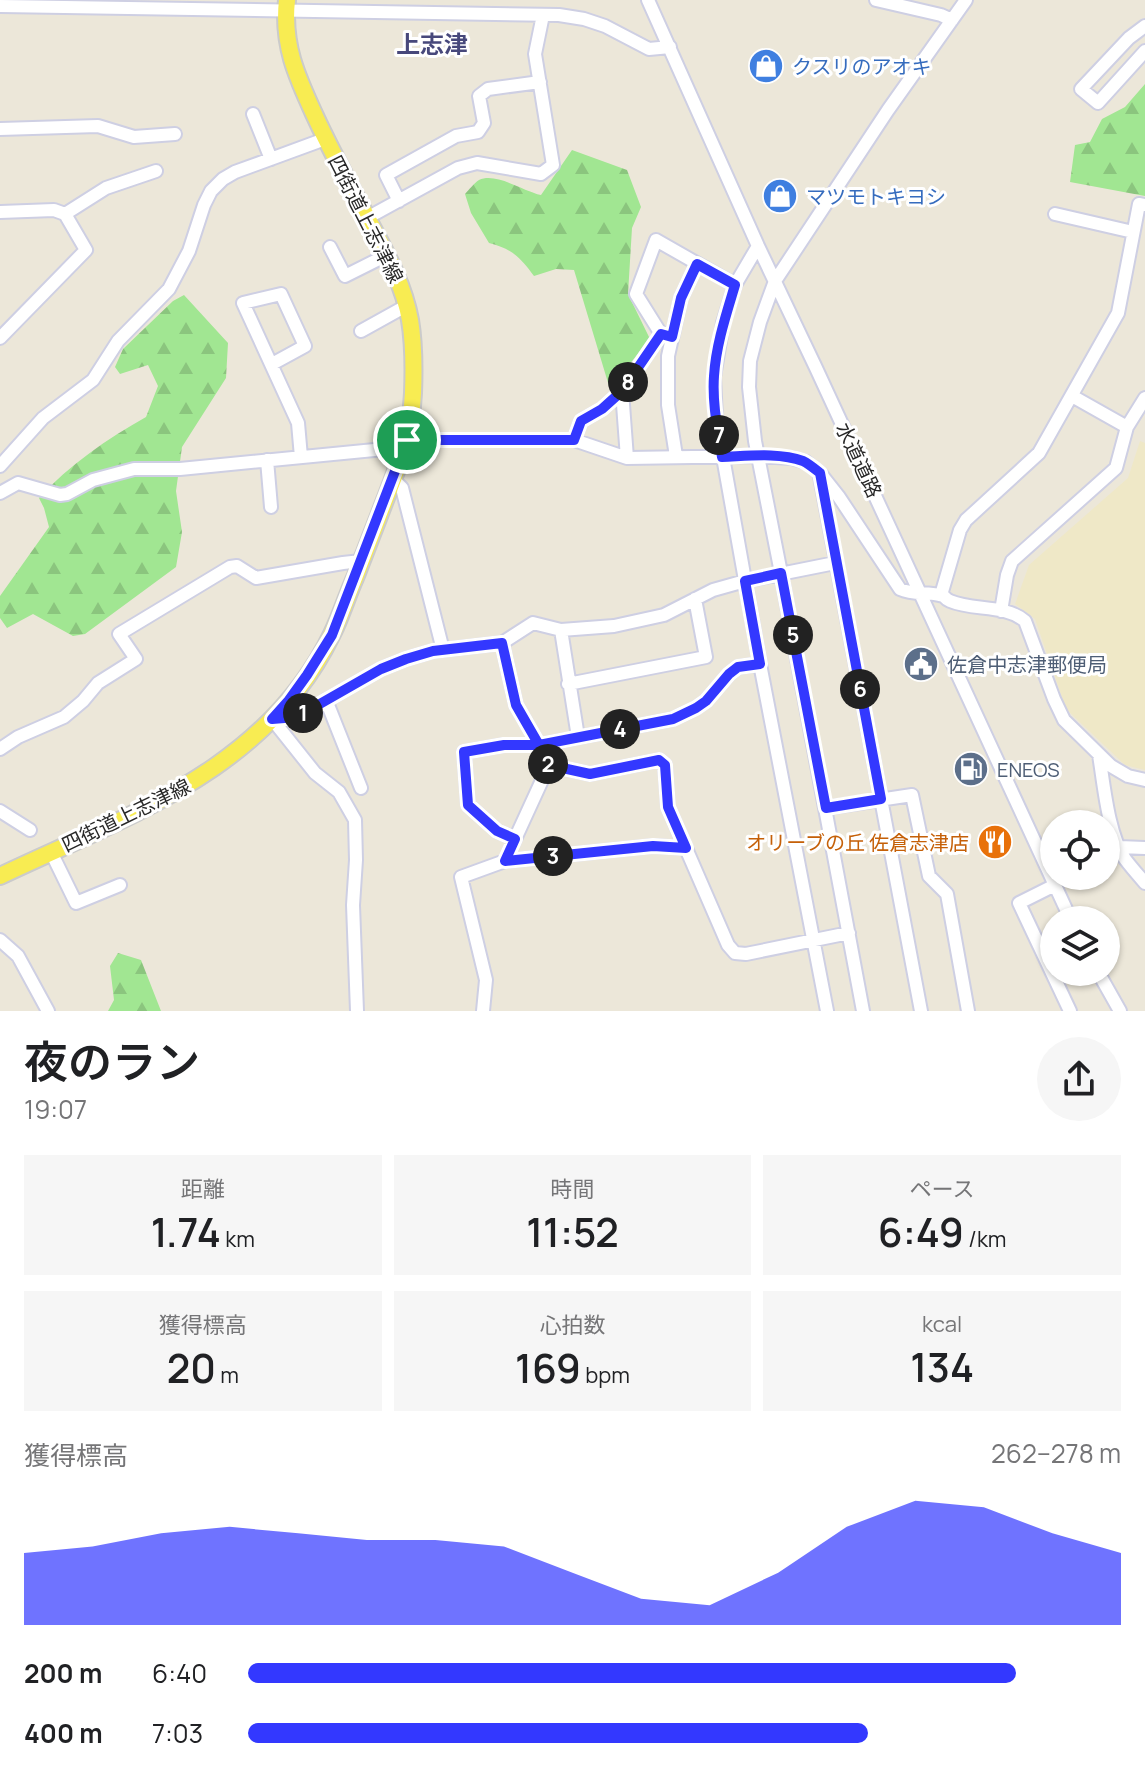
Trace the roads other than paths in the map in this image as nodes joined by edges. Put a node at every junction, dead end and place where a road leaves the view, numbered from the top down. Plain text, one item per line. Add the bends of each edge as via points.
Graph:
1 (648, 0) edge
2 (876, 0) edge
3 (966, 0) edge
4 (173, 5) edge
5 (0, 6) edge
6 (278, 6) edge
7 (543, 15) junction
8 (952, 20) junction
9 (1145, 26) edge
10 (670, 47) junction
11 (1145, 51) edge
12 (540, 82) junction
13 (253, 114) dead end
14 (0, 129) edge
15 (175, 134) dead end
16 (325, 139) junction
17 (271, 159) junction
18 (156, 171) dead end
19 (399, 201) junction
20 (1145, 205) edge
21 (0, 212) edge
22 (65, 214) junction
23 (1055, 214) dead end
24 (367, 218) junction
25 (1133, 232) junction
26 (758, 246) junction
27 (330, 247) dead end
28 (387, 255) junction
29 (697, 264) junction
30 (775, 281) junction
31 (735, 285) junction
32 (406, 306) junction
33 (361, 331) dead end
34 (666, 336) junction
35 (0, 338) edge
36 (272, 364) junction
37 (622, 391) junction
38 (1072, 396) junction
39 (1145, 398) edge
40 (1127, 427) junction
41 (574, 440) junction
42 (406, 443) junction
43 (676, 456) junction
44 (758, 456) junction
45 (301, 457) junction
46 (722, 457) junction
47 (627, 458) junction
48 (267, 460) junction
49 (0, 466) edge
50 (820, 473) junction
51 (393, 479) junction
52 (0, 493) edge
53 (271, 507) dead end
54 (361, 561) junction
55 (835, 563) junction
56 (781, 573) junction
57 (745, 581) junction
58 (921, 594) junction
59 (941, 595) junction
60 (695, 599) junction
61 (1001, 611) junction
62 (561, 630) junction
63 (502, 643) junction
64 (443, 650) junction
65 (760, 664) junction
66 (568, 684) junction
67 (326, 700) junction
68 (272, 719) junction
69 (578, 737) junction
70 (539, 745) junction
71 (0, 749) edge
72 (1099, 755) junction
73 (549, 765) junction
74 (1145, 780) edge
75 (361, 788) dead end
76 (881, 799) junction
77 (826, 808) junction
78 (1107, 810) edge
79 (0, 811) edge
80 (30, 830) dead end
81 (515, 839) junction
82 (1120, 847) edge
83 (686, 848) junction
84 (1145, 848) edge
85 (1120, 849) edge
86 (51, 852) junction
87 (1040, 852) edge
88 (505, 861) junction
89 (0, 876) edge
90 (1145, 883) edge
91 (120, 885) dead end
92 (1045, 890) edge
93 (849, 933) junction
94 (0, 940) edge
95 (813, 940) junction
96 (1106, 986) edge
97 (45, 1009) edge
98 (357, 1011) edge
99 (483, 1011) edge
100 (827, 1011) edge
101 (863, 1011) edge
102 (921, 1011) edge
103 (968, 1011) edge
104 (1070, 1011) edge
105 (1120, 1011) edge

1 - 10 street, 水道道路
2 - 8 street
3 - 8 street
4 - 5 street
4 - 6 street
6 - 7 street
6 - 16 main road, 四街道上志津線 via 293,69
7 - 10 street via 584,19 649,49
7 - 12 street via 535,54
8 - 30 street
9 - 11 street via 1081,89 1098,103
10 - 26 street, 水道道路
12 - 19 street via 488,89 479,96 484,123 478,132 456,136 386,175
12 - 19 street via 553,165 541,174 477,163
13 - 17 street
14 - 15 street via 98,126 134,137
16 - 17 street
16 - 24 main road, 四街道上志津線
17 - 49 street via 235,172 211,191 169,289 118,341 93,380 43,418
18 - 22 street via 106,188
19 - 24 street
20 - 25 street via 1139,204
21 - 22 street
22 - 35 street via 86,250
23 - 25 street
24 - 28 main road, 四街道上志津線
25 - 38 street via 1118,313
26 - 30 street, 水道道路
26 - 31 street
27 - 28 street via 345,276
28 - 32 main road, 四街道上志津線
29 - 31 street
29 - 34 street
29 - 34 street via 656,240 636,294
30 - 44 street via 750,361
30 - 58 street, 水道道路
31 - 46 street via 714,377
32 - 33 street
32 - 42 main road, 四街道上志津線 via 415,367
34 - 37 street
34 - 43 street
36 - 36 street via 243,303 281,294 305,346
36 - 45 street via 298,423
37 - 41 street via 581,421
37 - 47 street
38 - 40 street
38 - 59 street via 1039,453 966,520
39 - 40 street
40 - 61 street via 1116,468 1012,561
41 - 42 street
41 - 47 street
42 - 45 street
42 - 51 main road, 四街道上志津線
43 - 46 street
43 - 47 street
44 - 46 street
44 - 50 street via 792,458
44 - 56 street
45 - 48 street
46 - 57 street
48 - 52 street via 134,469 60,495 18,483
48 - 53 street
50 - 55 street
50 - 58 street via 900,589
51 - 54 main road, 四街道上志津線
51 - 64 street via 402,488
54 - 68 main road, 四街道上志津線 via 332,635
54 - 71 street via 256,578 230,567 119,634 136,659 98,683 64,717
55 - 56 street
55 - 76 street
56 - 57 street
56 - 77 street
57 - 60 street
57 - 65 street
58 - 59 street
58 - 87 street, 水道道路
59 - 61 street
60 - 62 street via 664,615
60 - 66 street via 706,657
61 - 72 street via 1025,621 1064,720
62 - 63 street via 533,623
62 - 66 street
63 - 64 street
63 - 70 street via 516,705
64 - 67 street via 381,669
65 - 69 street via 738,667 706,701 679,717
65 - 95 street
66 - 69 street
67 - 68 street via 297,717
67 - 75 street
68 - 86 main road, 四街道上志津線 via 198,780
68 - 98 street via 315,773 339,792 355,820
69 - 70 street
70 - 73 street
70 - 81 street via 464,752 468,805 497,831
72 - 74 street via 1128,776
72 - 78 street
73 - 81 street
73 - 83 street via 590,774 659,760 665,765 668,807
76 - 77 street
76 - 102 street
76 - 103 street via 912,795 929,876 947,894
77 - 93 street
79 - 80 street
81 - 88 street
82 - 84 street
83 - 88 street via 653,846
83 - 95 street via 735,953
85 - 90 street
86 - 89 main road, 四街道上志津線
86 - 91 street via 76,903
88 - 99 street via 461,877 486,980
92 - 104 street via 1019,903
93 - 95 street
93 - 101 street
94 - 97 street via 18,956
95 - 100 street
96 - 105 street

